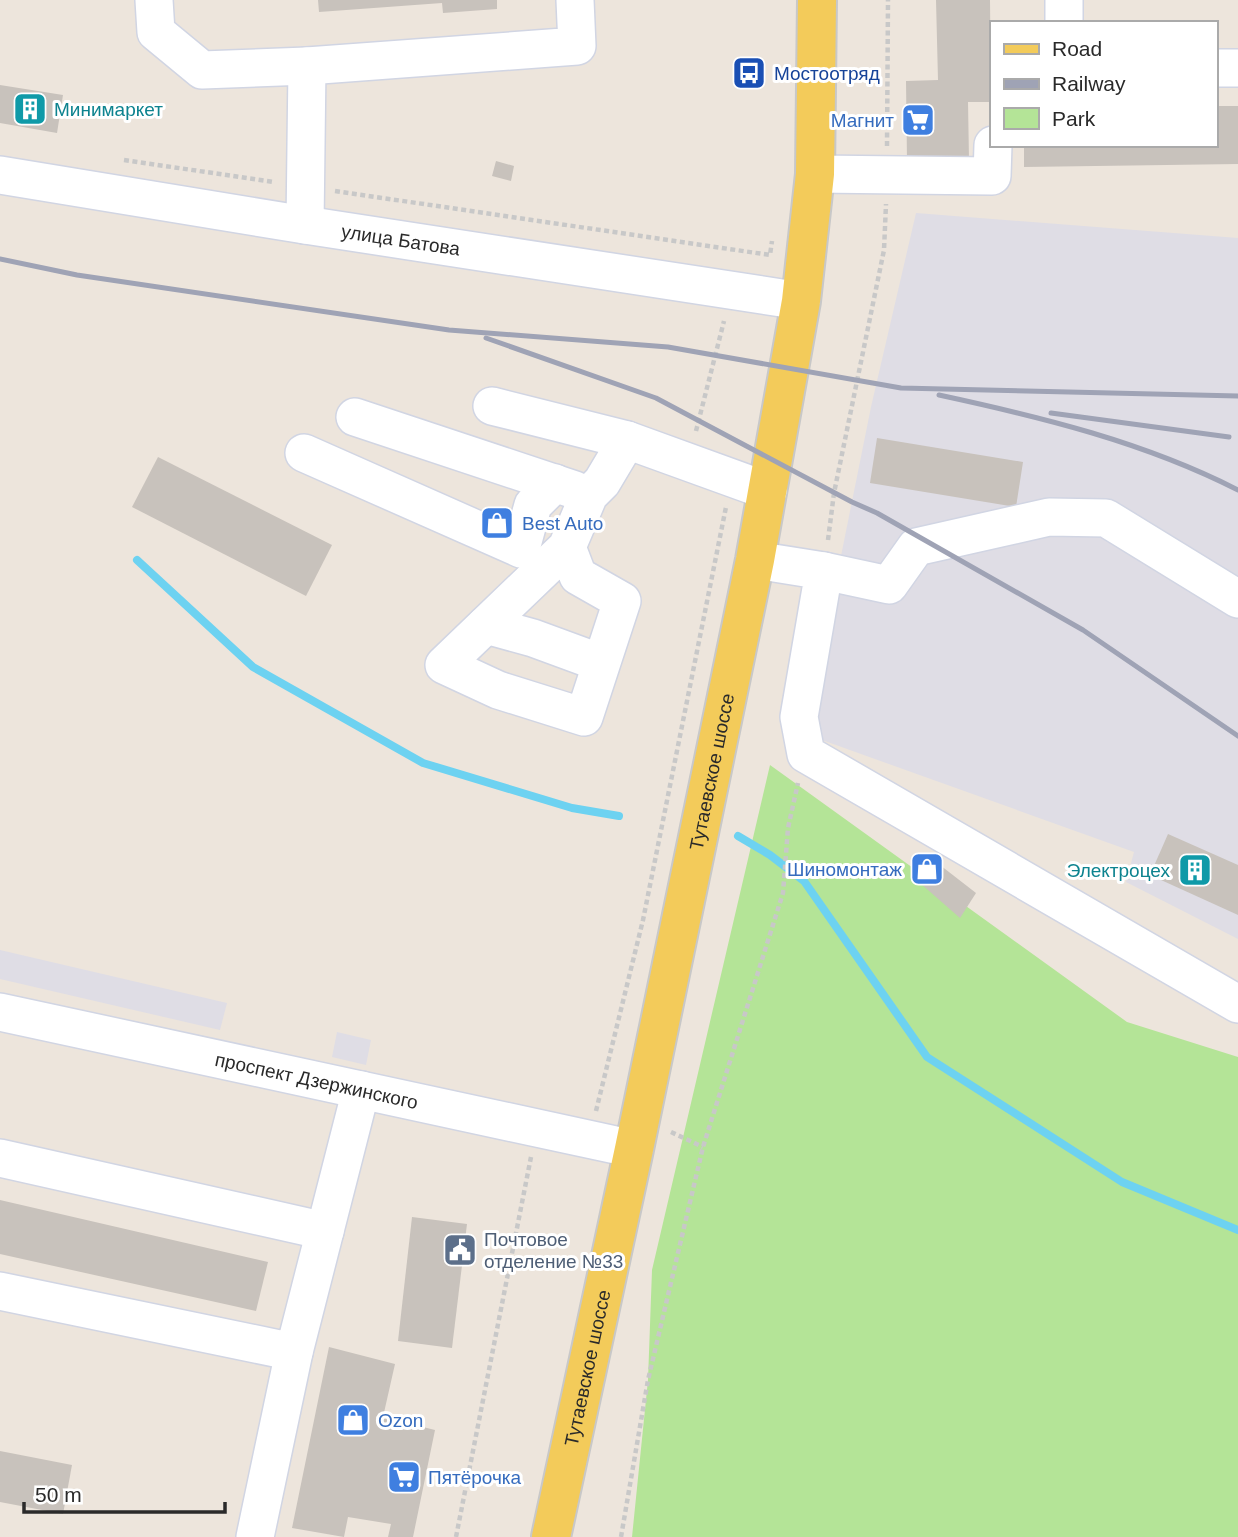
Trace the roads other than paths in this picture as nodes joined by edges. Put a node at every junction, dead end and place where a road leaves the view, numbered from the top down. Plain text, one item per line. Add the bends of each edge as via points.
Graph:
1 (154, 0) edge
2 (575, 0) edge
3 (817, 0) edge
4 (1064, 0) edge
5 (1064, 21) edge
6 (307, 66) junction
7 (1217, 68) edge
8 (1238, 68) edge
9 (993, 147) edge
10 (815, 174) junction
11 (0, 176) edge
12 (305, 225) junction
13 (802, 301) junction
14 (492, 406) dead end
15 (355, 417) dead end
16 (628, 440) junction
17 (304, 453) dead end
18 (555, 483) junction
19 (768, 491) junction
20 (590, 495) junction
21 (567, 547) junction
22 (755, 560) junction
23 (824, 571) junction
24 (1238, 599) edge
25 (486, 625) junction
26 (601, 663) junction
27 (1238, 1004) edge
28 (0, 1012) edge
29 (361, 1090) junction
30 (634, 1149) junction
31 (0, 1158) edge
32 (325, 1231) junction
33 (0, 1291) edge
34 (294, 1352) junction
35 (255, 1537) edge
36 (551, 1537) edge

1 - 6 street via 156,32 202,70
2 - 6 street via 578,46
3 - 10 main road, Тутаевское шоссе
4 - 5 street
6 - 12 street
7 - 8 street
9 - 10 street via 992,176
10 - 13 main road, Тутаевское шоссе
11 - 12 street, улица Батова
12 - 13 street, улица Батова
13 - 19 main road, Тутаевское шоссе
14 - 16 street
15 - 18 street
16 - 19 street
16 - 20 street
17 - 18 street via 521,549 533,505
18 - 20 street
19 - 22 main road, Тутаевское шоссе
20 - 21 street
21 - 25 street
21 - 26 street via 578,576 622,601
22 - 23 street
22 - 30 main road, Тутаевское шоссе
23 - 24 street via 889,585 916,547 1049,517 1107,518
23 - 27 street via 800,717 806,754
25 - 26 street
25 - 26 street via 444,665 498,690 584,717
28 - 29 street, проспект Дзержинского
29 - 30 street, проспект Дзержинского
29 - 32 street
30 - 36 main road, Тутаевское шоссе
31 - 32 street
32 - 34 street
33 - 34 street
34 - 35 street

